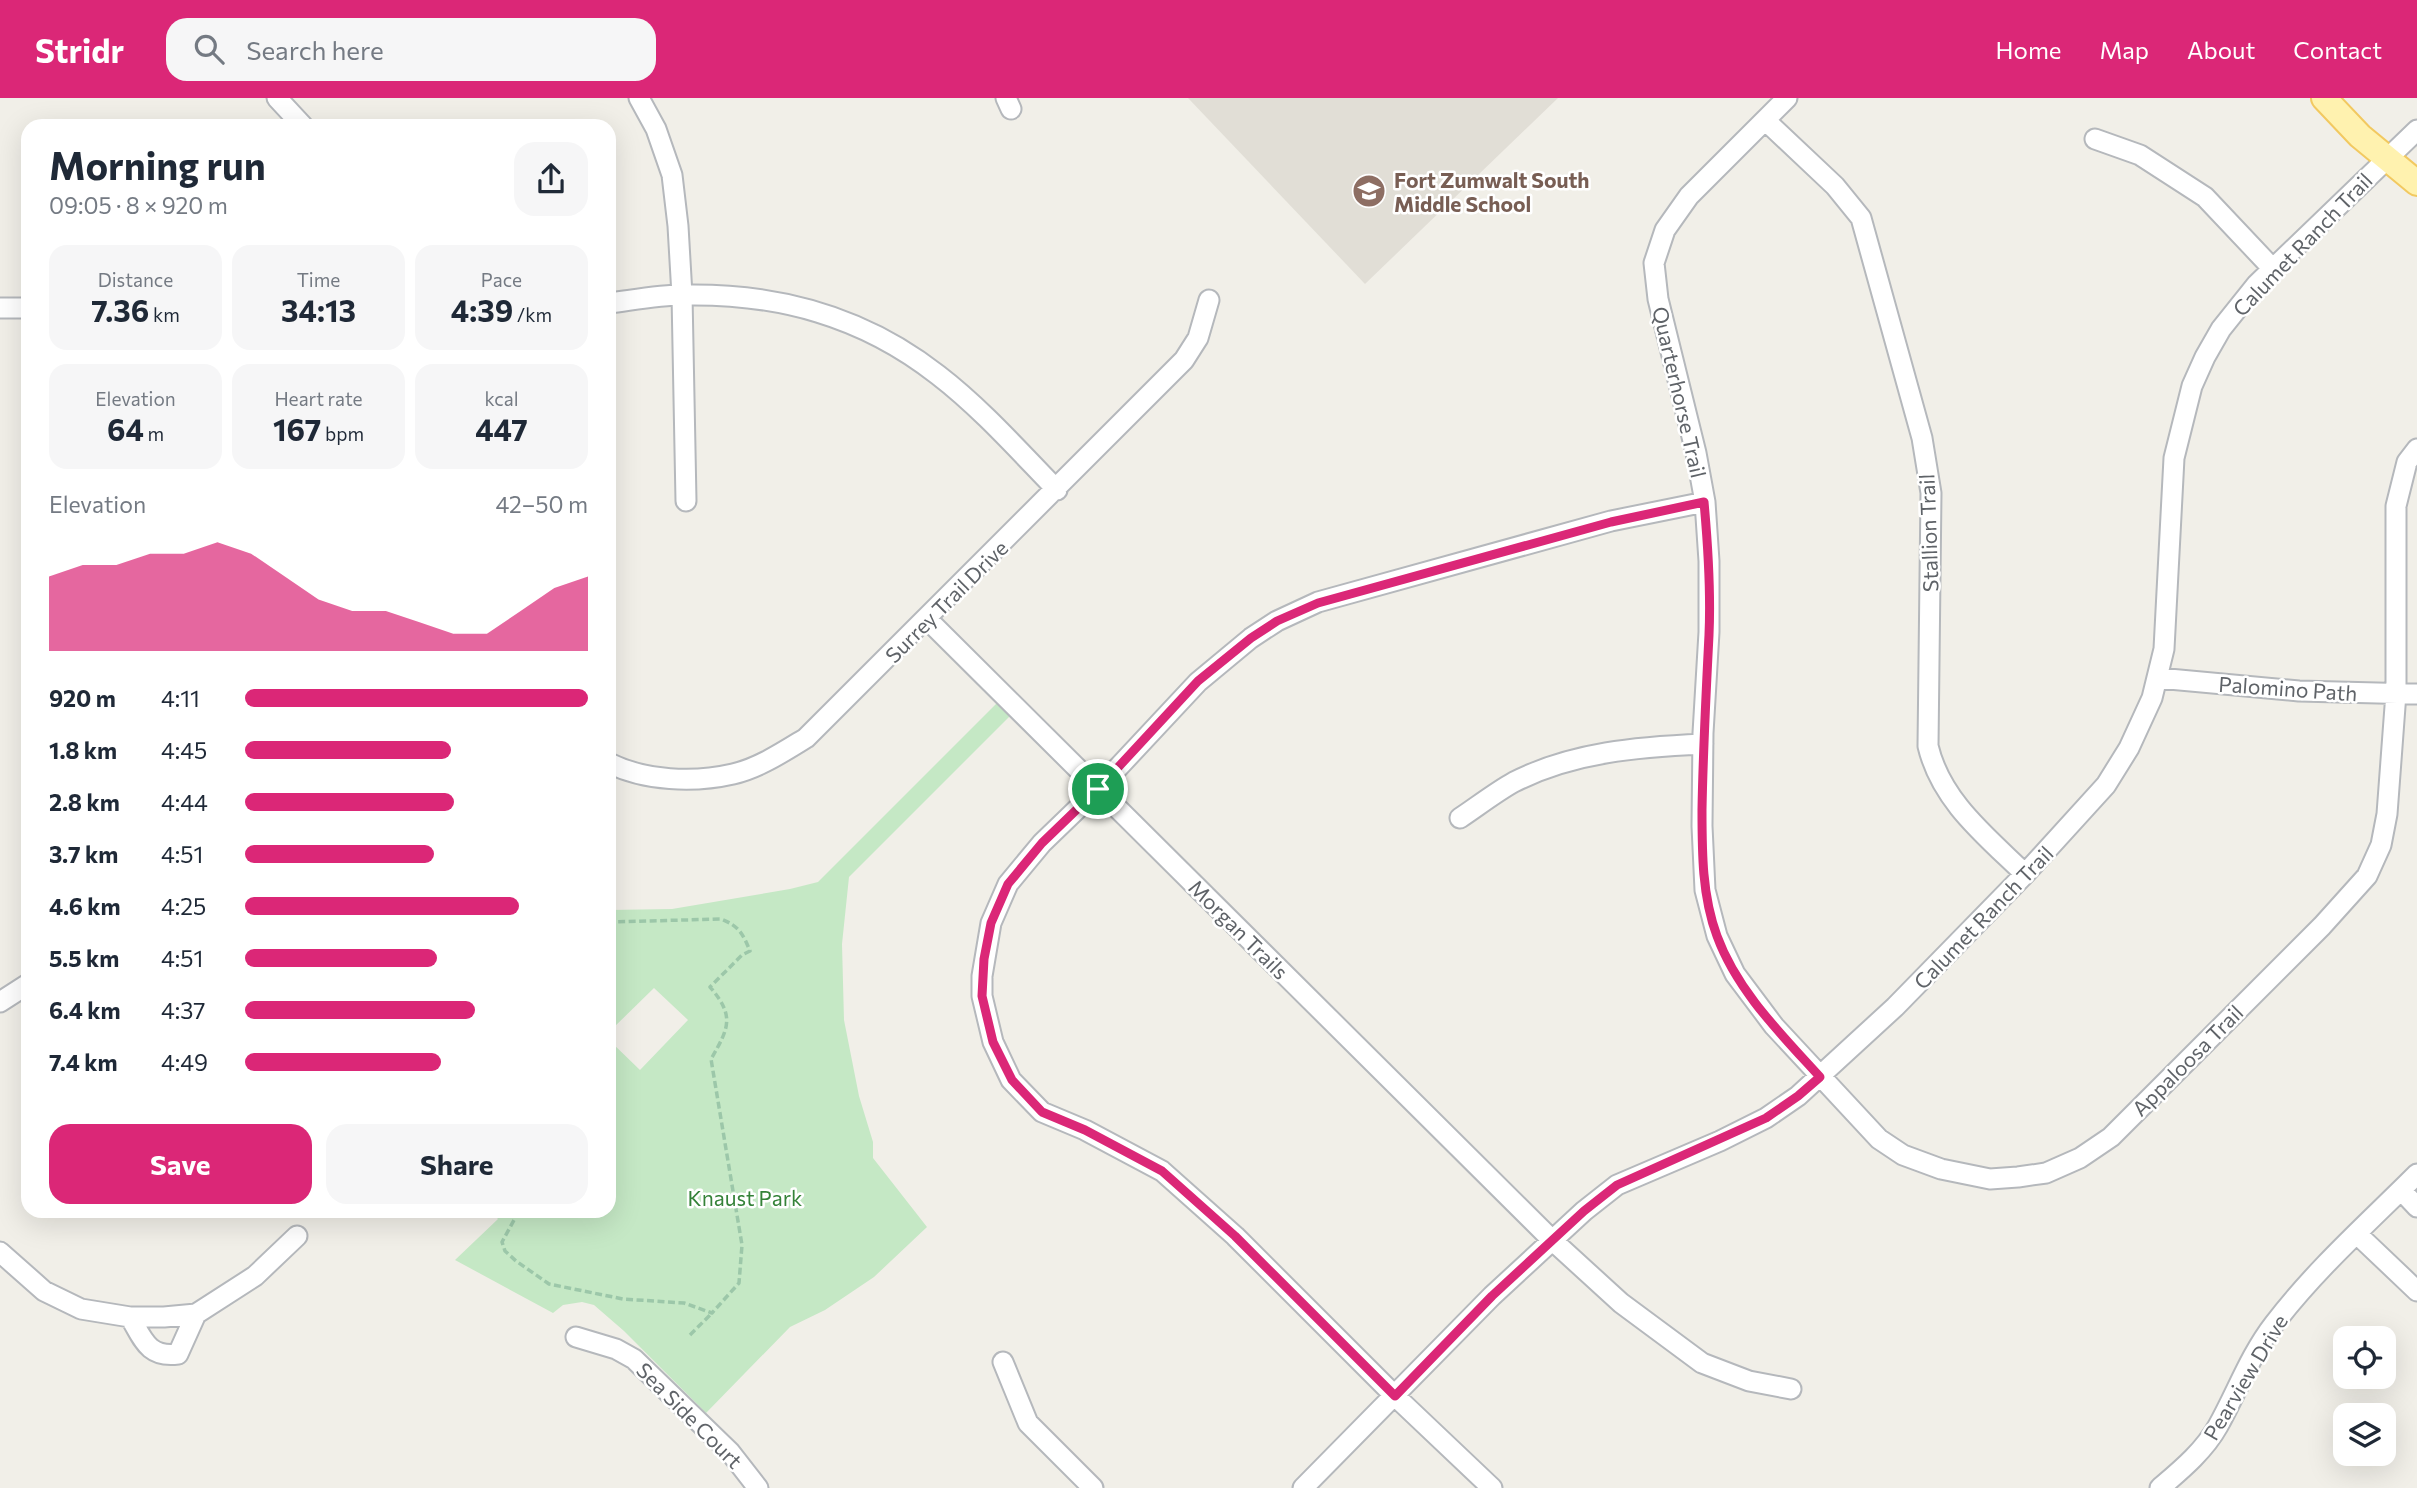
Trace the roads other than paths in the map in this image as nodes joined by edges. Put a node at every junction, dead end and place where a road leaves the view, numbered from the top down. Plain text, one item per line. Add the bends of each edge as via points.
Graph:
1 (277, 98) edge
2 (639, 98) edge
3 (1787, 98) edge
4 (2324, 98) edge
5 (296, 119) edge
6 (1765, 120) junction
7 (2417, 130) edge
8 (2095, 139) dead end
9 (2386, 159) junction
10 (2417, 183) edge
11 (2273, 269) junction
12 (682, 295) junction
13 (1209, 300) dead end
14 (616, 302) edge
15 (0, 308) edge
16 (21, 308) edge
17 (2417, 449) edge
18 (1057, 490) junction
19 (686, 501) dead end
20 (1704, 502) junction
21 (927, 619) junction
22 (2158, 678) junction
23 (2396, 693) junction
24 (2417, 694) edge
25 (1703, 744) junction
26 (616, 765) edge
27 (1098, 789) junction
28 (1460, 818) dead end
29 (2025, 874) junction
30 (21, 988) edge
31 (0, 1002) edge
32 (1820, 1077) junction
33 (2417, 1174) edge
34 (2401, 1190) junction
35 (2417, 1207) edge
36 (2357, 1234) junction
37 (297, 1236) dead end
38 (1552, 1240) junction
39 (0, 1252) edge
40 (2417, 1291) edge
41 (196, 1314) junction
42 (130, 1317) junction
43 (576, 1337) dead end
44 (1003, 1362) dead end
45 (1791, 1389) dead end
46 (1395, 1396) junction
47 (758, 1488) edge
48 (1093, 1488) edge
49 (1303, 1488) edge
50 (1492, 1488) edge
51 (2160, 1488) edge

1 - 5 street
2 - 12 street via 672,175
3 - 6 street, Quarterhorse Trail
4 - 9 main road
6 - 20 street, Quarterhorse Trail via 1689,196 1665,230 1654,263
6 - 29 street, Stallion Trail via 1835,186 1861,218 1922,438 1931,493 1930,755 1941,784 1966,817
7 - 9 street, Calumet Ranch Trail
8 - 11 street via 2140,155 2205,197
9 - 10 main road
9 - 11 street, Calumet Ranch Trail
11 - 22 street, Calumet Ranch Trail via 2221,329 2192,386 2174,458 2164,649
12 - 14 street
12 - 18 street via 794,304 847,321 938,375
12 - 19 street
13 - 18 street, Surrey Trail Drive via 1198,338 1185,360
15 - 16 street
17 - 23 street, Appaloosa Trail via 2407,462 2396,506
18 - 21 street, Surrey Trail Drive
20 - 25 street, Quarterhorse Trail via 1709,632
20 - 27 street via 1611,522 1318,603 1277,621 1198,681
21 - 26 street, Surrey Trail Drive via 806,738 771,760 733,774 689,779 653,776
21 - 27 street, Morgan Trails
22 - 23 street, Palomino Path via 2299,691
22 - 29 street, Calumet Ranch Trail via 2129,748 2106,785
23 - 24 street, Palomino Path
23 - 32 street, Appaloosa Trail via 2387,814 2381,845 2367,876 2111,1137 2046,1173 1990,1179 1941,1169 1903,1155 1879,1139
25 - 28 street via 1611,751 1568,761 1514,783
25 - 32 street, Quarterhorse Trail via 1705,890 1717,936 1735,974
27 - 38 street, Morgan Trails
27 - 46 street via 1042,843 1008,884 991,923 982,996 997,1052 1012,1080 1042,1112 1162,1171 1235,1236
29 - 32 street, Calumet Ranch Trail
30 - 31 street
32 - 38 street, Calumet Ranch Trail via 1766,1118 1617,1185
33 - 34 street, Pearview Drive
34 - 35 street
34 - 36 street, Pearview Drive
36 - 40 street
36 - 51 street, Pearview Drive via 2273,1325 2246,1366 2217,1429 2189,1464
37 - 41 street via 255,1276
38 - 45 street, Morgan Trails via 1621,1303 1702,1363 1749,1381
38 - 46 street, Calumet Ranch Trail
39 - 42 street via 62,1301
41 - 42 street
41 - 42 street via 178,1354 164,1356 152,1351
43 - 47 street, Sea Side Court via 634,1359 730,1452
44 - 48 street via 1028,1423
46 - 49 street, Calumet Ranch Trail
46 - 50 street

